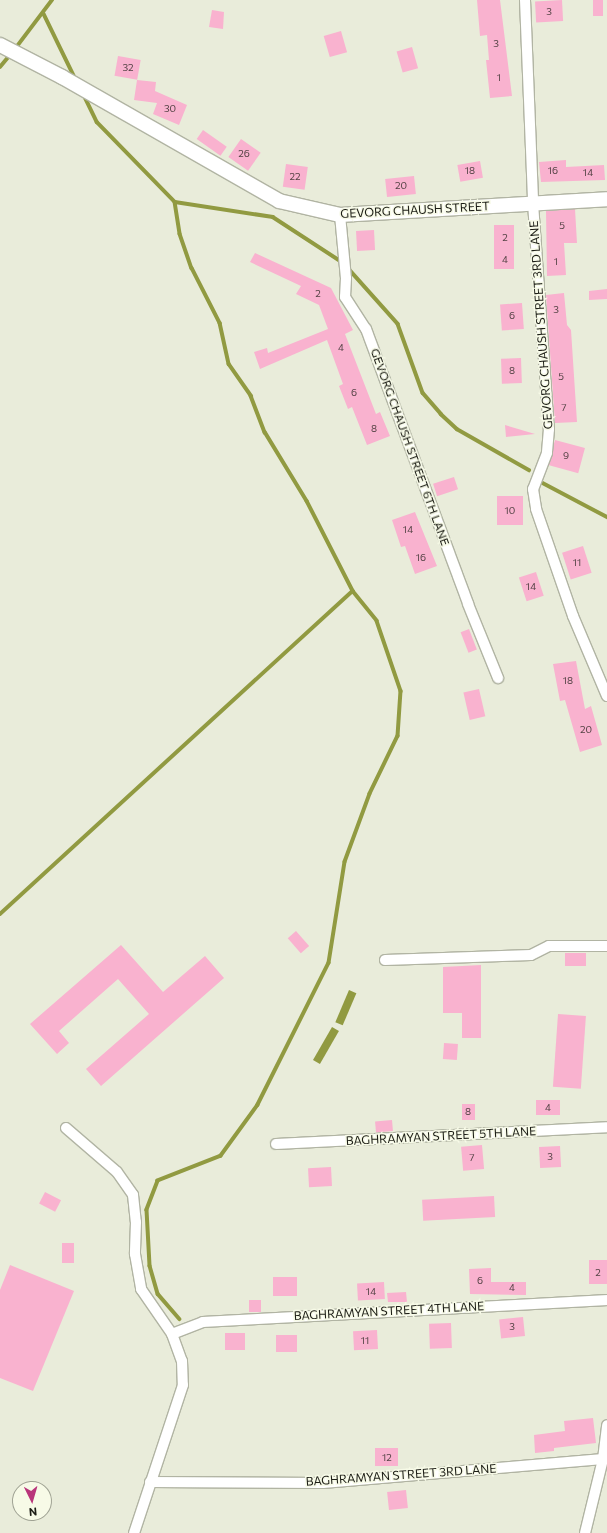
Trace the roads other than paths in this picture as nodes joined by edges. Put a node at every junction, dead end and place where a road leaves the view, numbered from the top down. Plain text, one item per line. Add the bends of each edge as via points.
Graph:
1 (525, 0) edge
2 (3, 46) edge
3 (607, 199) edge
4 (534, 203) junction
5 (340, 215) junction
6 (498, 678) dead end
7 (607, 696) edge
8 (607, 946) edge
9 (385, 960) dead end
10 (607, 1127) edge
11 (66, 1128) dead end
12 (276, 1144) dead end
13 (607, 1300) edge
14 (172, 1334) junction
15 (607, 1425) edge
16 (603, 1459) junction
17 (150, 1482) junction
18 (134, 1533) edge
19 (585, 1533) edge

1 - 4 street, GEVORG CHAUSH STREET 3RD LANE
2 - 5 main road, GEVORG CHAUSH STREET via 62,77 279,202
3 - 4 main road, GEVORG CHAUSH STREET
4 - 5 main road, GEVORG CHAUSH STREET
4 - 7 street, GEVORG CHAUSH STREET 3RD LANE via 549,429 547,453 533,489 536,509 572,616
5 - 6 street, GEVORG CHAUSH STREET 6TH LANE via 346,278 345,297 366,329
8 - 9 street via 549,946 531,955
10 - 12 street, BAGHRAMYAN STREET 5TH LANE
11 - 14 street via 118,1172 133,1195 136,1222 135,1254 141,1289
13 - 14 street, BAGHRAMYAN STREET 4TH LANE via 203,1322
14 - 17 street via 182,1361 183,1385
15 - 16 street
16 - 17 street, BAGHRAMYAN STREET 3RD LANE via 324,1483
16 - 19 street
17 - 18 street

